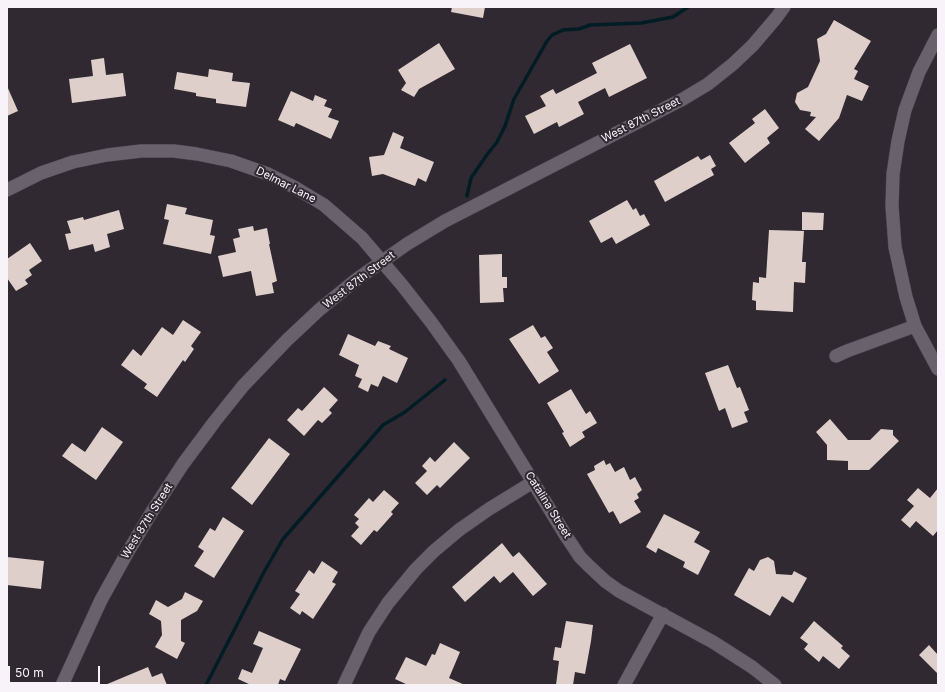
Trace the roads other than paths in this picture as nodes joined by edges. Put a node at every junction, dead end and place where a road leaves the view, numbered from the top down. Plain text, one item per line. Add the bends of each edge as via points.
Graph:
1 (784, 7) edge
2 (938, 35) edge
3 (7, 190) edge
4 (383, 261) junction
5 (915, 326) junction
6 (836, 356) dead end
7 (938, 369) edge
8 (533, 482) junction
9 (663, 614) junction
10 (62, 685) edge
11 (344, 685) edge
12 (624, 685) edge
13 (775, 685) edge

1 - 4 street, West 87th Street via 753,45 708,84 445,221
2 - 5 street via 919,72 905,110 893,174 895,247
3 - 4 street, Delmar Lane via 40,173 73,162 107,155 141,151 197,154 231,161 268,174 294,187 324,205 352,228
4 - 8 street, Catalina Street via 432,322 459,361
4 - 10 street, West 87th Street via 319,310 287,340 243,386 215,421 183,464 126,555 101,600
5 - 6 street
5 - 7 street
8 - 9 street, Catalina Street via 588,566 619,591
8 - 11 street via 458,530 416,569 388,603 369,632
9 - 12 street
9 - 13 street, Catalina Street via 714,642

